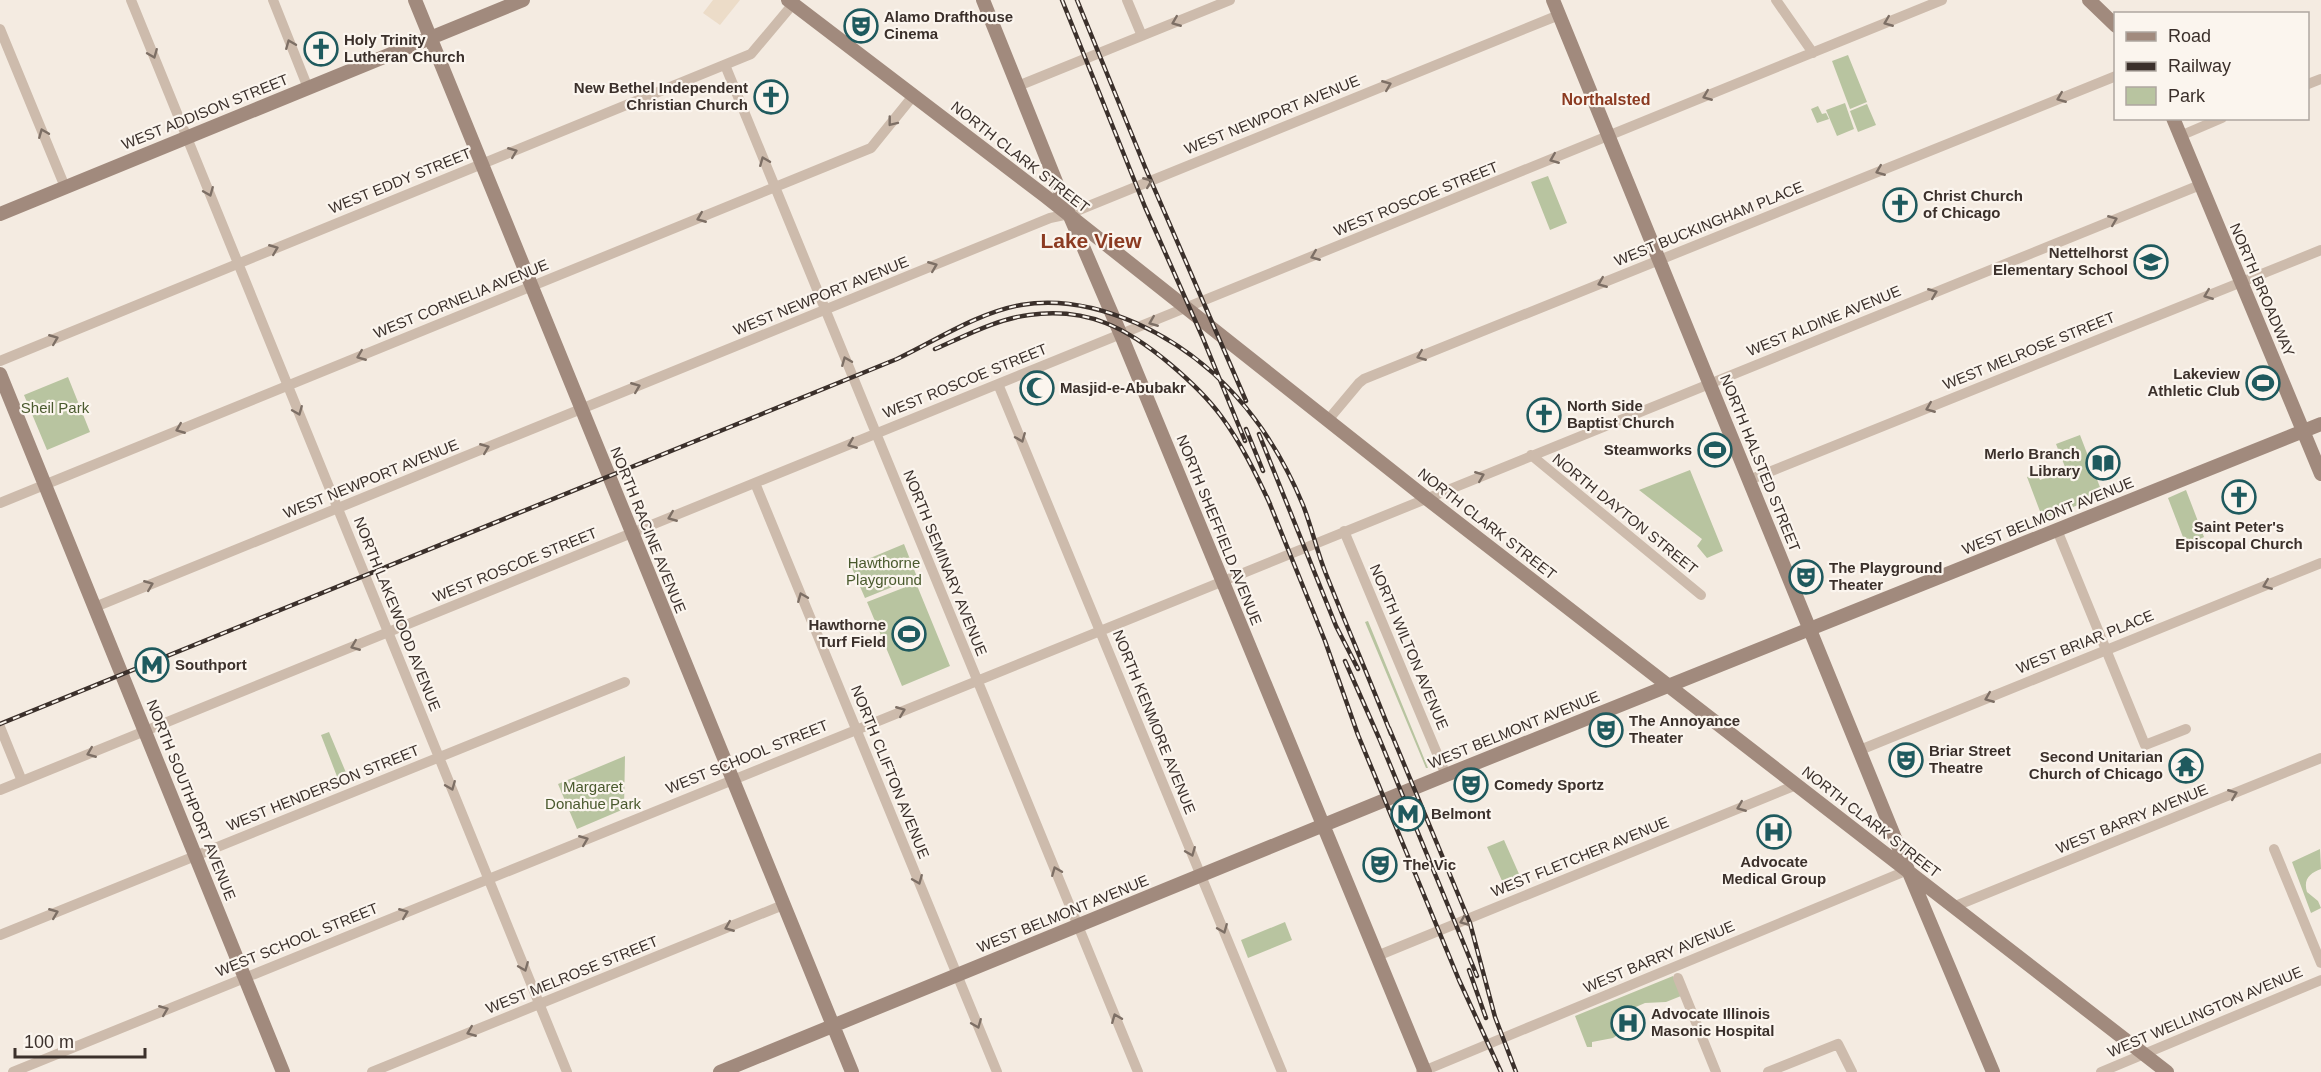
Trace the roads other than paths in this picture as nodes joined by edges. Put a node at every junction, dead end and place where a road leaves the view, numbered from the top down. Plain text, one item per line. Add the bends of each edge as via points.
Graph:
1 (131, 0) edge
2 (273, 0) edge
3 (415, 0) edge
4 (523, 0) edge
5 (983, 0) edge
6 (1127, 0) edge
7 (1230, 0) edge
8 (1553, 0) edge
9 (1776, 0) edge
10 (1942, 0) edge
11 (2090, 0) edge
12 (791, 2) edge
13 (1559, 15) junction
14 (2114, 25) edge
15 (0, 28) edge
16 (1142, 36) junction
17 (430, 38) junction
18 (1814, 53) junction
19 (725, 65) junction
20 (2114, 76) edge
21 (1018, 86) junction
22 (308, 88) junction
23 (913, 96) junction
24 (2174, 120) edge
25 (2217, 120) edge
26 (2180, 135) junction
27 (1609, 137) junction
28 (187, 138) junction
29 (482, 164) junction
30 (2200, 185) junction
31 (65, 187) junction
32 (775, 187) junction
33 (0, 214) edge
34 (1069, 214) junction
35 (2321, 250) edge
36 (1659, 260) junction
37 (238, 264) junction
38 (2241, 282) junction
39 (532, 286) junction
40 (1185, 309) junction
41 (826, 310) junction
42 (1121, 334) junction
43 (0, 361) edge
44 (0, 374) edge
45 (1709, 383) junction
46 (998, 384) junction
47 (288, 386) junction
48 (582, 409) junction
49 (1328, 420) junction
50 (2321, 424) edge
51 (2303, 431) junction
52 (876, 434) junction
53 (1531, 455) junction
54 (2321, 474) edge
55 (1749, 480) junction
56 (755, 483) junction
57 (45, 484) junction
58 (1426, 498) junction
59 (0, 503) edge
60 (338, 508) junction
61 (2057, 530) junction
62 (1344, 531) junction
63 (632, 533) junction
64 (2321, 563) edge
65 (1222, 581) junction
66 (1701, 595) dead end
67 (95, 607) junction
68 (1100, 630) junction
69 (1810, 630) junction
70 (388, 632) junction
71 (2106, 650) junction
72 (977, 680) junction
73 (625, 682) dead end
74 (1668, 685) junction
75 (0, 727) edge
76 (856, 729) junction
77 (2186, 729) dead end
78 (145, 731) junction
79 (1860, 750) junction
80 (439, 757) junction
81 (2321, 758) edge
82 (1446, 775) junction
83 (732, 780) junction
84 (22, 781) junction
85 (1796, 785) junction
86 (0, 790) edge
87 (1323, 825) junction
88 (2274, 849) dead end
89 (195, 856) junction
90 (1908, 870) junction
91 (1201, 875) junction
92 (488, 879) junction
93 (783, 905) junction
94 (1953, 907) junction
95 (1078, 926) junction
96 (0, 935) edge
97 (1377, 956) junction
98 (2321, 963) edge
99 (957, 975) junction
100 (245, 978) junction
101 (1678, 978) dead end
102 (2321, 980) edge
103 (539, 1004) junction
104 (833, 1026) junction
105 (2144, 1054) junction
106 (13, 1072) edge
107 (283, 1072) edge
108 (372, 1072) edge
109 (567, 1072) edge
110 (720, 1072) edge
111 (852, 1072) edge
112 (996, 1072) edge
113 (1138, 1072) edge
114 (1282, 1072) edge
115 (1423, 1072) edge
116 (1716, 1072) edge
117 (1768, 1072) edge
118 (1852, 1072) edge
119 (1994, 1072) edge
120 (2101, 1072) edge
121 (2167, 1072) edge

1 -> 28 street, NORTH LAKEWOOD AVENUE
22 -> 2 street
3 - 17 main road, NORTH RACINE AVENUE
4 - 17 main road, WEST ADDISON STREET
5 - 21 main road, NORTH SHEFFIELD AVENUE
6 - 16 street
7 -> 16 street
8 - 13 main road, NORTH HALSTED STREET
9 - 18 street
10 -> 18 street, WEST ROSCOE STREET
11 - 14 main road
12 - 19 street, WEST EDDY STREET via 752,54
12 - 23 main road, NORTH CLARK STREET
13 - 27 main road, NORTH HALSTED STREET
34 -> 13 street, WEST NEWPORT AVENUE
31 -> 15 street
16 - 21 street
17 - 22 main road, WEST ADDISON STREET
17 - 29 main road, NORTH RACINE AVENUE
18 -> 27 street, WEST ROSCOE STREET
29 -> 19 street, WEST EDDY STREET
32 -> 19 street, NORTH SEMINARY AVENUE
20 -> 36 street, WEST BUCKINGHAM PLACE
21 - 34 main road, NORTH SHEFFIELD AVENUE
22 - 28 main road, WEST ADDISON STREET
23 -> 32 street, WEST CORNELIA AVENUE via 872,148
23 - 34 main road, NORTH CLARK STREET
24 - 26 main road, NORTH BROADWAY
25 - 26 street
26 - 30 main road, NORTH BROADWAY
27 - 36 main road, NORTH HALSTED STREET
27 -> 40 street, WEST ROSCOE STREET
28 - 31 main road, WEST ADDISON STREET
28 -> 37 street, NORTH LAKEWOOD AVENUE
37 -> 29 street, WEST EDDY STREET
29 - 39 main road, NORTH RACINE AVENUE
30 - 38 main road, NORTH BROADWAY
45 -> 30 street, WEST ALDINE AVENUE
31 - 33 main road, WEST ADDISON STREET
32 -> 39 street, WEST CORNELIA AVENUE
32 - 41 street, NORTH SEMINARY AVENUE
34 - 40 main road, NORTH CLARK STREET
41 -> 34 street, WEST NEWPORT AVENUE via 1050,218
34 - 42 main road, NORTH SHEFFIELD AVENUE
35 - 38 street, WEST MELROSE STREET
36 - 45 main road, NORTH HALSTED STREET
36 -> 49 street, WEST BUCKINGHAM PLACE via 1365,379
43 -> 37 street, WEST EDDY STREET
37 - 47 street, NORTH LAKEWOOD AVENUE
38 - 51 main road, NORTH BROADWAY
38 -> 55 street, WEST MELROSE STREET
39 -> 47 street, WEST CORNELIA AVENUE
39 - 48 main road, NORTH RACINE AVENUE
40 -> 42 street, WEST ROSCOE STREET
40 - 49 main road, NORTH CLARK STREET
48 -> 41 street, WEST NEWPORT AVENUE
52 -> 41 street, NORTH SEMINARY AVENUE
42 - 46 street, WEST ROSCOE STREET
42 - 65 main road, NORTH SHEFFIELD AVENUE
44 - 57 main road, NORTH SOUTHPORT AVENUE
45 - 53 street, WEST ALDINE AVENUE
45 - 55 main road, NORTH HALSTED STREET
46 - 52 street, WEST ROSCOE STREET
46 -> 68 street, NORTH KENMORE AVENUE
47 -> 57 street, WEST CORNELIA AVENUE
47 -> 60 street, NORTH LAKEWOOD AVENUE
60 -> 48 street, WEST NEWPORT AVENUE
48 - 63 main road, NORTH RACINE AVENUE
49 - 58 main road, NORTH CLARK STREET
50 - 51 main road, WEST BELMONT AVENUE
51 - 54 main road, NORTH BROADWAY
51 - 61 main road, WEST BELMONT AVENUE
52 -> 56 street, WEST ROSCOE STREET
52 - 72 street, NORTH SEMINARY AVENUE
58 -> 53 street, WEST ALDINE AVENUE
53 - 66 street, NORTH DAYTON STREET
55 - 69 main road, NORTH HALSTED STREET
56 -> 63 street, WEST ROSCOE STREET
76 -> 56 street, NORTH CLIFTON AVENUE
57 - 59 street, WEST CORNELIA AVENUE
57 - 67 main road, NORTH SOUTHPORT AVENUE
58 - 62 street, WEST SCHOOL STREET
58 - 74 main road, NORTH CLARK STREET
67 -> 60 street, WEST NEWPORT AVENUE
60 - 70 street, NORTH LAKEWOOD AVENUE
61 - 69 main road, WEST BELMONT AVENUE
61 - 71 street
62 - 65 street, WEST SCHOOL STREET
62 - 82 street, NORTH WILTON AVENUE
63 - 70 street, WEST ROSCOE STREET
63 - 83 main road, NORTH RACINE AVENUE
64 -> 71 street, WEST BRIAR PLACE
65 - 68 street, WEST SCHOOL STREET
65 - 87 main road, NORTH SHEFFIELD AVENUE
67 - 78 main road, NORTH SOUTHPORT AVENUE
68 - 72 street, WEST SCHOOL STREET
68 -> 91 street, NORTH KENMORE AVENUE
69 - 74 main road, WEST BELMONT AVENUE
69 - 79 main road, NORTH HALSTED STREET
70 -> 78 street, WEST ROSCOE STREET
70 - 80 street, NORTH LAKEWOOD AVENUE
71 - 77 street via 2145,745
71 -> 79 street, WEST BRIAR PLACE
76 -> 72 street, WEST SCHOOL STREET
95 -> 72 street, NORTH SEMINARY AVENUE
73 - 80 street, WEST HENDERSON STREET
74 - 82 main road, WEST BELMONT AVENUE
74 - 85 main road, NORTH CLARK STREET
75 - 84 street
76 - 83 street, WEST SCHOOL STREET
76 -> 99 street, NORTH CLIFTON AVENUE
78 -> 84 street, WEST ROSCOE STREET
78 - 89 main road, NORTH SOUTHPORT AVENUE
79 - 90 main road, NORTH HALSTED STREET
80 - 89 street, WEST HENDERSON STREET
80 -> 92 street, NORTH LAKEWOOD AVENUE
94 -> 81 street, WEST BARRY AVENUE
82 - 87 main road, WEST BELMONT AVENUE
92 -> 83 street, WEST SCHOOL STREET
83 - 93 main road, NORTH RACINE AVENUE
84 - 86 street, WEST ROSCOE STREET
85 - 90 main road, NORTH CLARK STREET
85 -> 97 street, WEST FLETCHER AVENUE
87 - 91 main road, WEST BELMONT AVENUE
87 - 97 main road, NORTH SHEFFIELD AVENUE
88 - 98 street
96 -> 89 street, WEST HENDERSON STREET
89 - 100 main road, NORTH SOUTHPORT AVENUE
90 - 94 main road, NORTH CLARK STREET
90 - 115 street, WEST BARRY AVENUE
90 - 119 main road, NORTH HALSTED STREET
91 - 95 main road, WEST BELMONT AVENUE
91 -> 114 street, NORTH KENMORE AVENUE
100 -> 92 street, WEST SCHOOL STREET
92 -> 103 street, NORTH LAKEWOOD AVENUE
93 -> 103 street, WEST MELROSE STREET
93 - 104 main road, NORTH RACINE AVENUE
94 - 105 main road, NORTH CLARK STREET
95 - 99 main road, WEST BELMONT AVENUE
113 -> 95 street, NORTH SEMINARY AVENUE
97 - 115 main road, NORTH SHEFFIELD AVENUE
99 - 104 main road, WEST BELMONT AVENUE
99 -> 112 street, NORTH CLIFTON AVENUE
106 -> 100 street, WEST SCHOOL STREET
100 - 107 main road, NORTH SOUTHPORT AVENUE
101 - 116 street
102 - 105 street, WEST WELLINGTON AVENUE
103 -> 108 street, WEST MELROSE STREET
103 - 109 street, NORTH LAKEWOOD AVENUE
104 - 110 main road, WEST BELMONT AVENUE
104 - 111 main road, NORTH RACINE AVENUE
105 - 120 street, WEST WELLINGTON AVENUE
105 - 121 main road, NORTH CLARK STREET
117 - 118 street via 1838,1044

